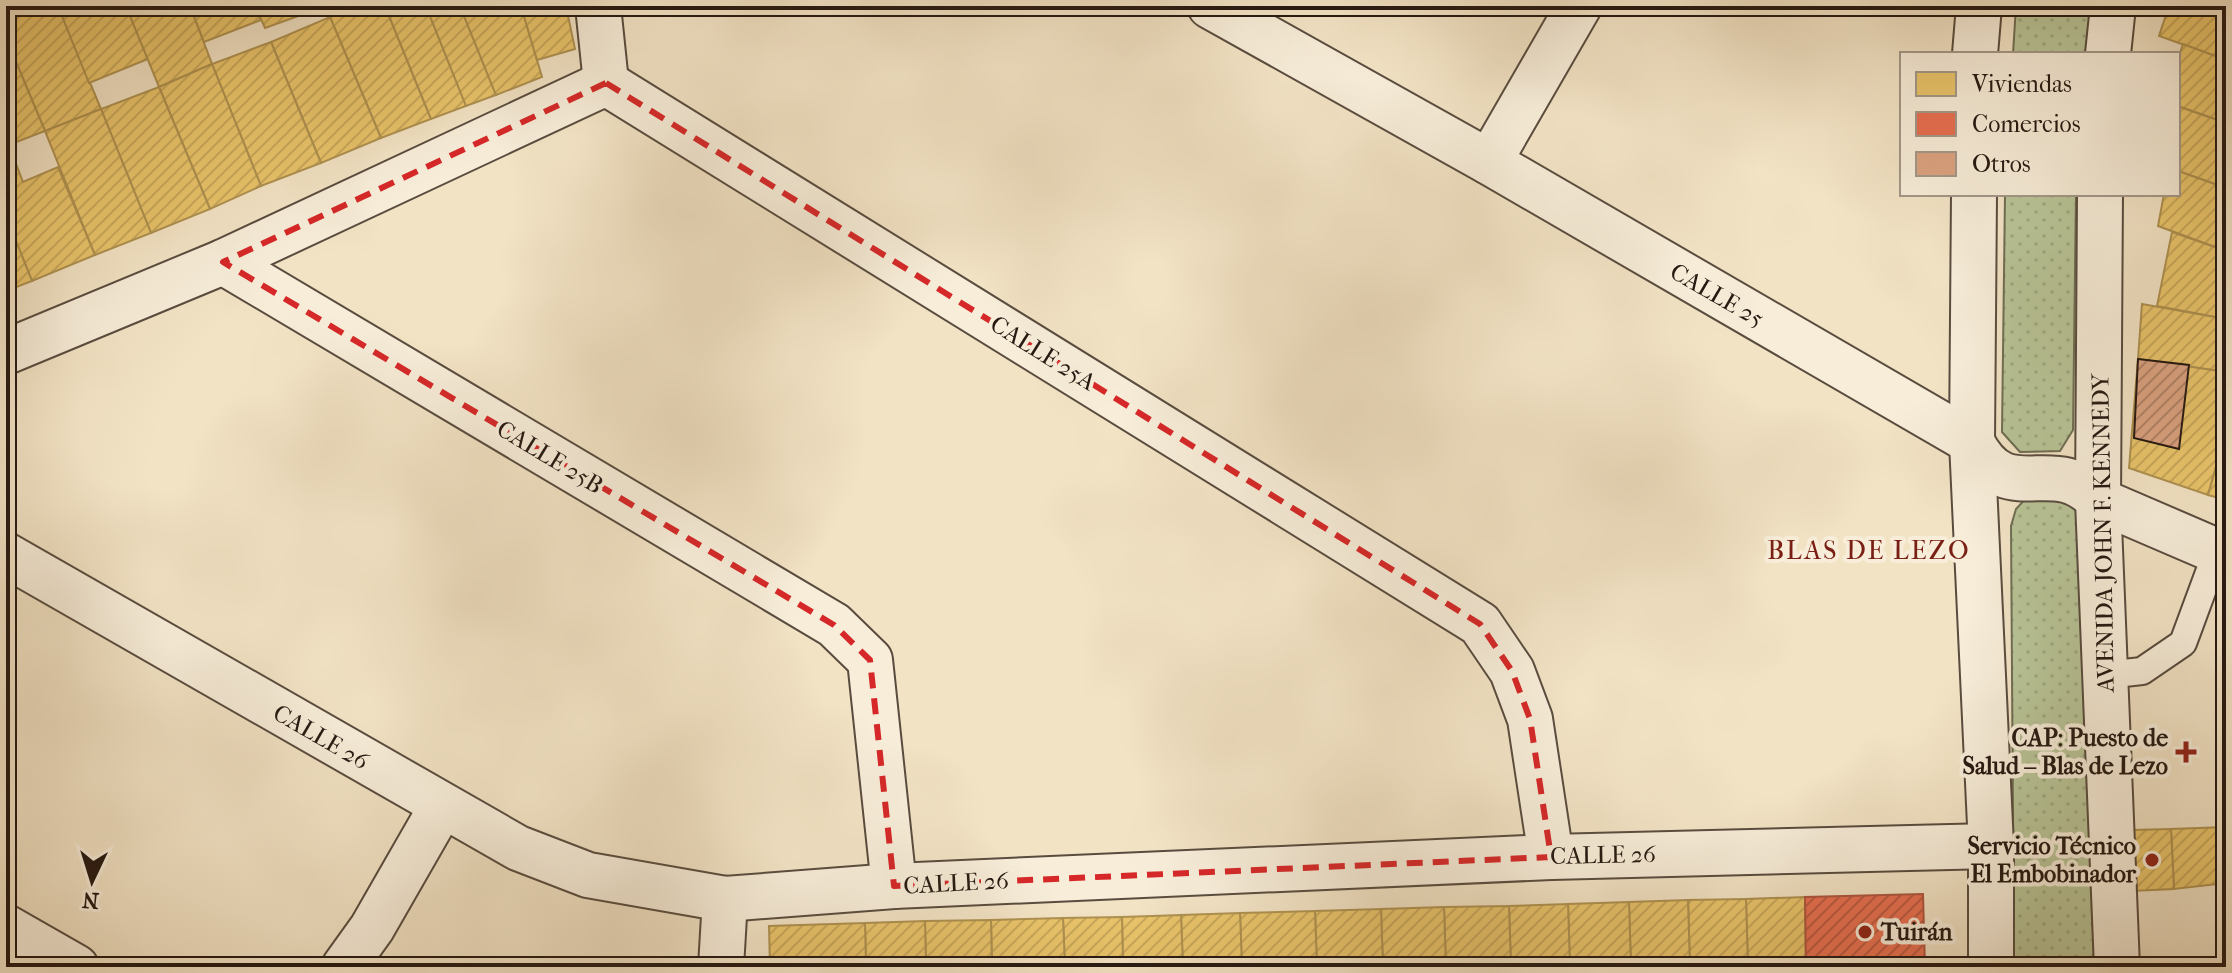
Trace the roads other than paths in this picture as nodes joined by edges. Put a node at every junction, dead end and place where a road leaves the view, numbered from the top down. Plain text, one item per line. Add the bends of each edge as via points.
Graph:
1 (598, 6) edge
2 (1210, 6) edge
3 (1579, 6) edge
4 (1979, 6) edge
5 (2113, 6) edge
6 (1975, 52) edge
7 (2108, 52) edge
8 (606, 83) junction
9 (1489, 162) junction
10 (1974, 196) edge
11 (2100, 196) edge
12 (223, 262) junction
13 (6, 352) edge
14 (1972, 442) junction
15 (2081, 489) junction
16 (2222, 553) edge
17 (6, 555) edge
18 (2106, 675) junction
19 (442, 806) junction
20 (1991, 846) junction
21 (1551, 857) junction
22 (894, 886) junction
23 (725, 899) junction
24 (6, 927) edge
25 (76, 967) edge
26 (344, 967) edge
27 (721, 967) edge
28 (1991, 967) edge
29 (2117, 967) edge

1 - 8 street
2 - 9 street, CALLE 25
3 - 9 street
4 - 6 street
5 - 7 street
8 - 12 street
8 - 21 street, CALLE 25A via 1480,624 1512,671 1530,719
9 - 14 street, CALLE 25
10 - 14 street
11 - 15 street, AVENIDA JOHN F. KENNEDY
12 - 13 street
12 - 22 street, CALLE 25B via 834,625 870,660
14 - 15 street, CALLE 25 via 1992,472
14 - 20 street
15 - 16 street, CALLE 25
15 - 18 street, AVENIDA JOHN F. KENNEDY
16 - 18 lane via 2183,643 2142,671
17 - 19 street, CALLE 26
18 - 29 street, AVENIDA JOHN F. KENNEDY
19 - 23 street, CALLE 26 via 518,848 588,875
19 - 26 street
20 - 21 street, CALLE 26
20 - 28 street
21 - 22 street, CALLE 26
22 - 23 street, CALLE 26
23 - 27 street
24 - 25 street

